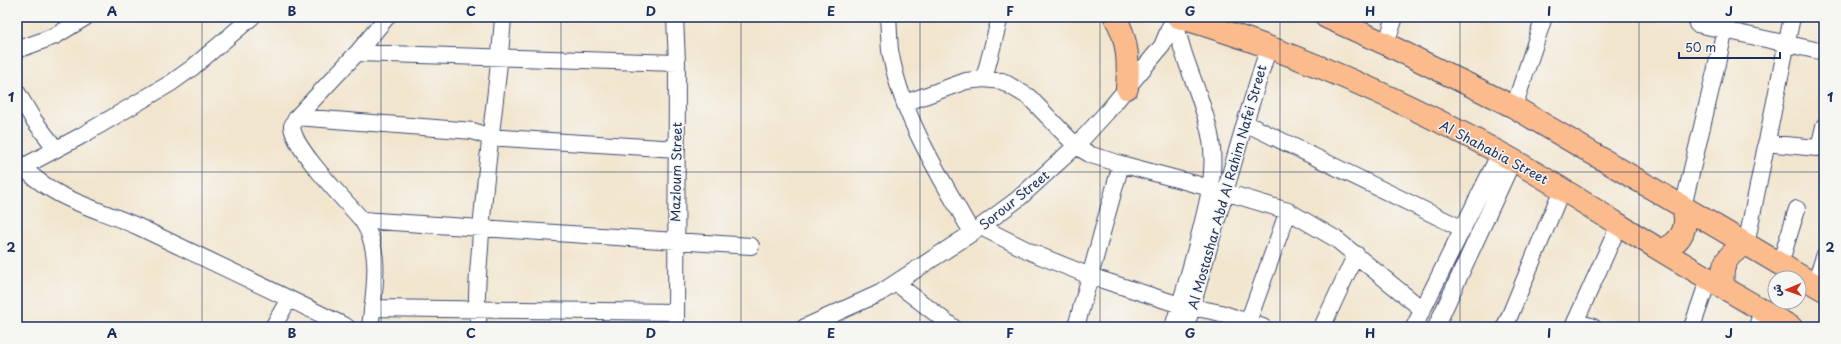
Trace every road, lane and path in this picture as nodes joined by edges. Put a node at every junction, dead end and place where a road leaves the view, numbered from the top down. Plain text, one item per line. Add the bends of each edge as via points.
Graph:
1 (86, 17) edge
2 (252, 17) edge
3 (387, 17) edge
4 (503, 17) edge
5 (675, 17) edge
6 (888, 17) edge
7 (1000, 17) edge
8 (1115, 17) edge
9 (1176, 17) edge
10 (1326, 17) edge
11 (1395, 17) edge
12 (1544, 17) edge
13 (1792, 17) edge
14 (1697, 24) dead end
15 (1727, 24) edge
16 (1386, 44) junction
17 (1787, 44) junction
18 (1269, 46) junction
19 (17, 50) edge
20 (1824, 52) edge
21 (357, 53) junction
22 (500, 58) junction
23 (676, 63) junction
24 (984, 79) junction
25 (1127, 88) junction
26 (17, 92) edge
27 (905, 103) junction
28 (1514, 107) junction
29 (297, 117) junction
30 (1245, 123) junction
31 (1824, 126) edge
32 (489, 137) junction
33 (1766, 143) junction
34 (1076, 146) junction
35 (56, 149) junction
36 (677, 149) junction
37 (1506, 156) junction
38 (1121, 164) junction
39 (19, 166) edge
40 (1562, 189) junction
41 (1218, 190) junction
42 (1683, 207) junction
43 (1797, 209) dead end
44 (1288, 211) junction
45 (362, 220) junction
46 (1619, 225) junction
47 (481, 227) junction
48 (1462, 229) junction
49 (976, 230) junction
50 (675, 241) junction
51 (1746, 244) junction
52 (751, 246) dead end
53 (1661, 250) junction
54 (1356, 254) junction
55 (1824, 257) edge
56 (1780, 264) junction
57 (1090, 276) junction
58 (896, 283) junction
59 (1716, 283) junction
60 (1819, 287) edge
61 (289, 299) junction
62 (1186, 306) junction
63 (372, 308) junction
64 (476, 310) junction
65 (1423, 310) junction
66 (1759, 318) edge
67 (676, 320) edge
68 (1574, 324) edge
69 (1256, 325) edge
70 (1437, 326) edge
71 (273, 327) edge
72 (347, 327) edge
73 (370, 327) edge
74 (479, 327) edge
75 (804, 327) edge
76 (953, 327) edge
77 (1076, 327) edge
78 (1174, 327) edge
79 (1186, 327) edge
80 (1322, 327) edge
81 (1414, 327) edge
82 (1505, 327) edge
83 (1593, 327) edge
84 (1692, 327) edge
85 (1791, 327) edge

1 - 19 street via 55,36
2 - 35 street via 171,83
3 - 21 street
4 - 22 street
5 - 23 street, Mazloum Street
6 - 27 street via 890,50
7 - 24 street
8 - 25 highway via 1124,36 1128,53
9 - 18 highway, Al Shahabia Street
9 - 25 street, Sorour Street via 1162,46
9 - 41 street, Al Mostashar Abd Al Rahim Nafei Street via 1182,52 1198,92 1211,140
10 - 16 highway
11 - 16 street
12 - 28 street
13 - 17 street
14 - 15 street
15 - 17 street
15 - 42 street
16 - 28 highway
17 - 20 street
17 - 33 street
18 - 30 street, Al Mostashar Abd Al Rahim Nafei Street
18 - 37 highway, Al Shahabia Street via 1339,74
21 - 22 street
21 - 29 street
22 - 23 street
22 - 32 street
23 - 36 street, Mazloum Street
24 - 27 street via 966,80
24 - 34 street via 1002,81 1028,97
25 - 34 street, Sorour Street
26 - 35 street via 33,119
27 - 49 street via 923,146
28 - 42 highway
29 - 32 street via 474,132
29 - 45 street via 292,131 297,141 314,165
30 - 41 street, Al Mostashar Abd Al Rahim Nafei Street
30 - 48 street
31 - 33 street via 1817,148
32 - 36 street
32 - 47 street
33 - 51 street
34 - 38 street via 1091,155
34 - 49 street, Sorour Street via 1018,199
35 - 39 street
36 - 50 street, Mazloum Street
37 - 40 highway, Al Shahabia Street
37 - 48 street
37 - 70 street
38 - 41 street
38 - 57 street
39 - 61 street via 45,187 74,202 136,226
40 - 46 highway, Al Shahabia Street
40 - 82 street
41 - 44 street
41 - 62 street, Al Mostashar Abd Al Rahim Nafei Street
42 - 51 highway
42 - 53 highway via 1686,221 1683,234 1678,242
43 - 56 street
44 - 54 street
44 - 69 street
45 - 47 street
45 - 63 street via 374,245
46 - 53 highway, Al Shahabia Street
46 - 68 street
47 - 50 street
47 - 64 street
48 - 65 street
49 - 57 street
49 - 58 street, Sorour Street
50 - 52 street
50 - 67 street, Mazloum Street
51 - 56 highway
51 - 59 highway via 1728,256 1723,266 1722,277
53 - 59 highway, Al Shahabia Street
54 - 65 street
54 - 80 street
55 - 60 street
56 - 60 highway
57 - 62 street
57 - 77 street
58 - 75 street, Sorour Street via 864,301
58 - 76 street
59 - 66 highway, Al Shahabia Street
59 - 84 street
61 - 71 street
61 - 72 street
62 - 69 street via 1222,313
62 - 78 street, Al Mostashar Abd Al Rahim Nafei Street
62 - 79 street, Al Mostashar Abd Al Rahim Nafei Street
63 - 64 street
63 - 73 street
64 - 67 street
64 - 74 street
65 - 81 street
66 - 85 highway, Al Shahabia Street
68 - 83 street

